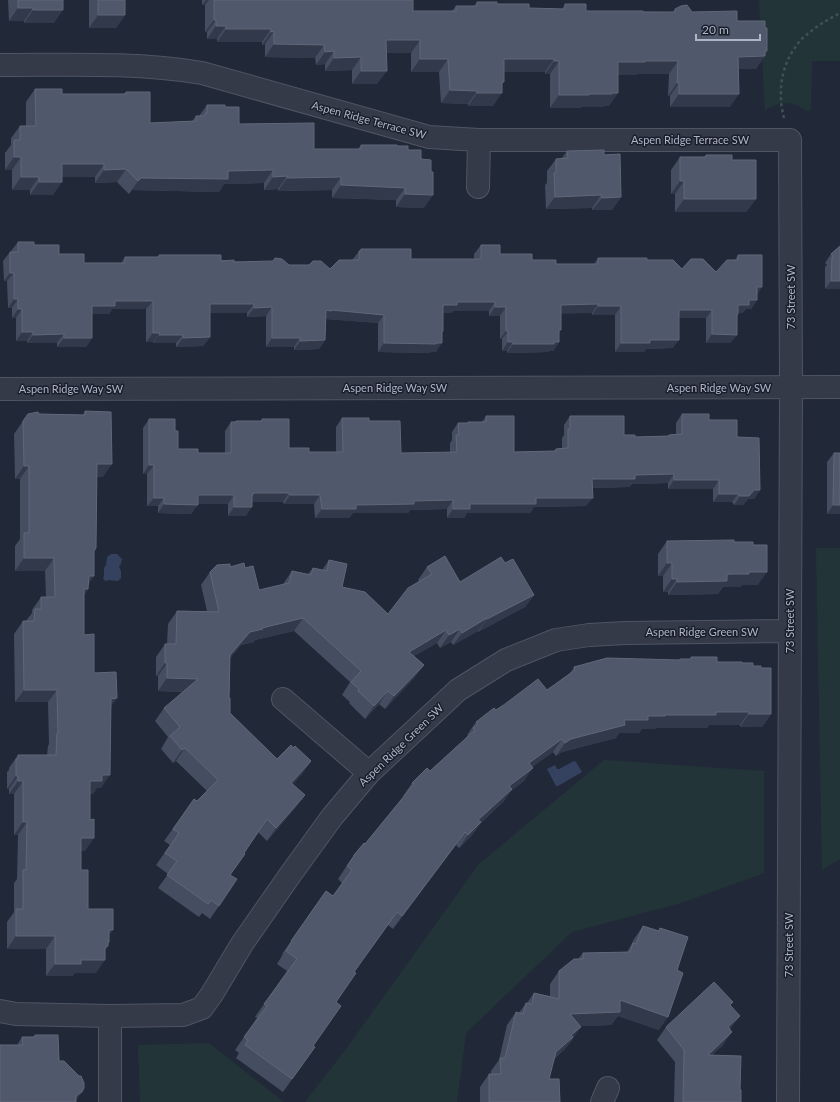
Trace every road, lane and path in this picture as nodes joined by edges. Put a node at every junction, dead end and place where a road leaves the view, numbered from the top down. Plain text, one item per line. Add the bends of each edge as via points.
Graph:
1 (840, 13) edge
2 (0, 65) edge
3 (479, 140) junction
4 (790, 140) junction
5 (478, 187) dead end
6 (840, 387) edge
7 (791, 388) junction
8 (0, 389) edge
9 (790, 631) junction
10 (283, 699) dead end
11 (369, 773) junction
12 (0, 1011) edge
13 (110, 1016) junction
14 (110, 1102) edge
15 (788, 1102) edge

1 - 4 path via 802,38 788,59 782,81 781,104
2 - 3 street, Aspen Ridge Terrace SW via 130,65 180,69 429,137
3 - 4 street, Aspen Ridge Terrace SW
3 - 5 street
4 - 7 street, 73 Street SW
6 - 7 street, Aspen Ridge Way SW
7 - 8 street, Aspen Ridge Way SW
7 - 9 street, 73 Street SW
9 - 11 street, Aspen Ridge Green SW via 625,633 556,640 506,660 458,690
9 - 15 street, 73 Street SW
10 - 11 street
11 - 13 street, Aspen Ridge Green SW via 332,817 290,875 202,1008 184,1015
12 - 13 street via 16,1014
13 - 14 street

